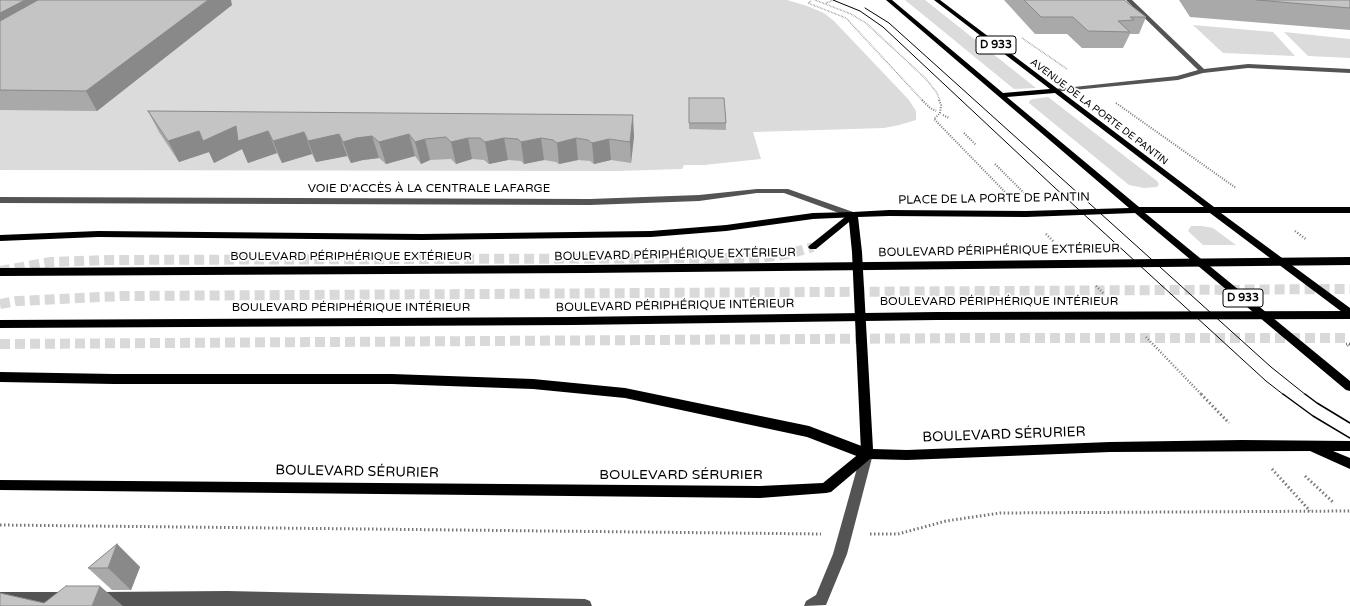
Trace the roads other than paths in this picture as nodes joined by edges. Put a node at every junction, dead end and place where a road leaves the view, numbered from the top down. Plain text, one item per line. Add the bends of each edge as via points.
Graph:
1 (889, 0) edge
2 (937, 0) edge
3 (1129, 0) edge
4 (1202, 71) junction
5 (1350, 71) edge
6 (1055, 91) junction
7 (1001, 95) junction
8 (0, 200) edge
9 (1137, 210) junction
10 (1211, 210) junction
11 (1350, 210) edge
12 (853, 215) junction
13 (0, 238) edge
14 (813, 247) tunnel mouth
15 (1350, 261) edge
16 (0, 272) edge
17 (1350, 314) edge
18 (0, 324) edge
19 (6, 378) edge
20 (1350, 387) edge
21 (1311, 446) junction
22 (1350, 446) edge
23 (867, 454) junction
24 (1350, 464) edge
25 (0, 485) edge
26 (0, 599) edge
27 (585, 606) edge
28 (811, 606) edge

1 - 7 main road, D 933
2 - 6 main road, AVENUE DE LA PORTE DE PANTIN / D 933
3 - 4 street
4 - 5 street via 1248,66
4 - 6 street via 1178,78
6 - 7 main road
6 - 10 main road, AVENUE DE LA PORTE DE PANTIN / D 933
7 - 9 main road, D 933
8 - 12 street, VOIE D'ACCÈS À LA CENTRALE LAFARGE via 590,202 699,198 757,191 784,192
9 - 10 main road, PLACE DE LA PORTE DE PANTIN
9 - 12 main road, PLACE DE LA PORTE DE PANTIN via 1026,214
9 - 20 main road, D 933
10 - 11 main road, PLACE DE LA PORTE DE PANTIN
10 - 17 main road, D 933
12 - 13 highway via 813,216 726,228 651,234 422,237 98,234
12 - 14 main road
12 - 23 main road
15 - 16 highway, BOULEVARD PÉRIPHÉRIQUE EXTÉRIEUR
17 - 18 highway, BOULEVARD PÉRIPHÉRIQUE INTÉRIEUR
19 - 23 highway via 392,379 533,384 625,393 801,430
21 - 22 main road, BOULEVARD SÉRURIER
21 - 23 main road, BOULEVARD SÉRURIER via 1110,447 908,455
21 - 24 main road
23 - 25 main road, BOULEVARD SÉRURIER via 826,488 760,492
23 - 28 street via 840,554 821,600
26 - 27 street via 228,598

